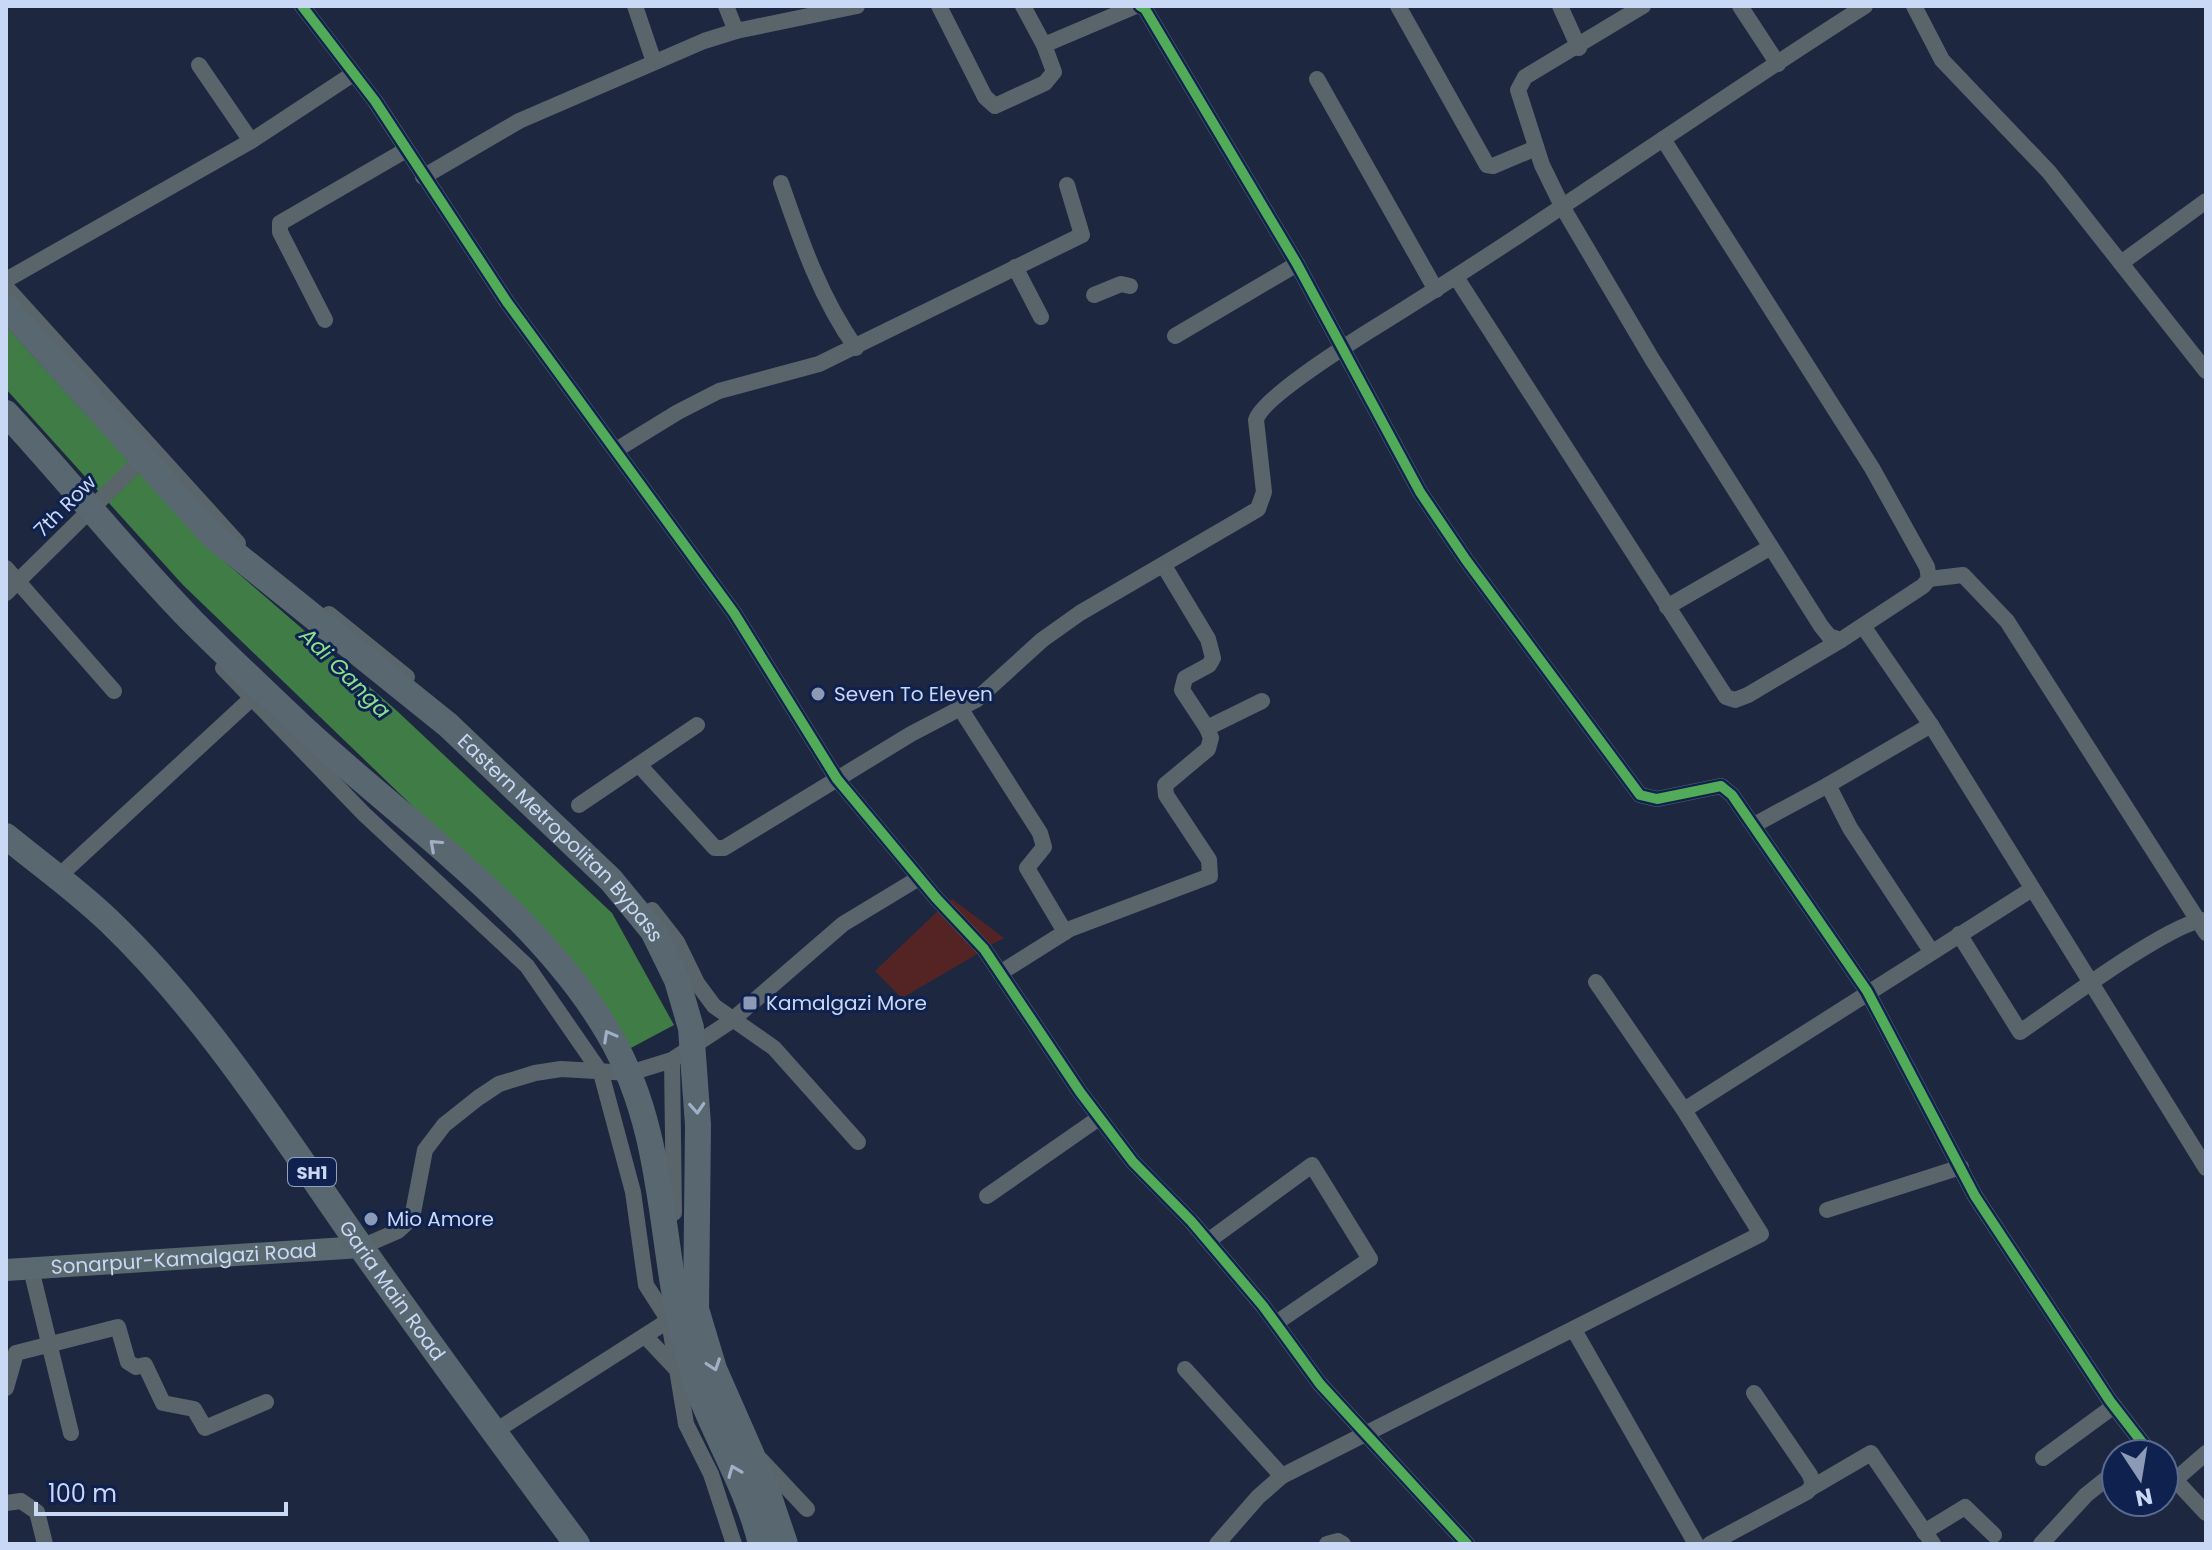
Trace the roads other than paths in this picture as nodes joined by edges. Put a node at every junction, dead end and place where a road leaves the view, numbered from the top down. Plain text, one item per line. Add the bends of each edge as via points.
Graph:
1 (302, 6) edge
2 (635, 6) edge
3 (726, 6) edge
4 (857, 6) edge
5 (939, 6) edge
6 (1023, 6) edge
7 (1138, 6) edge
8 (1398, 6) edge
9 (1560, 6) edge
10 (1643, 6) edge
11 (1740, 6) edge
12 (1865, 6) edge
13 (1914, 6) edge
14 (836, 8) edge
15 (736, 31) junction
16 (1044, 45) junction
17 (1579, 48) junction
18 (654, 62) junction
19 (1778, 64) junction
20 (199, 65) dead end
21 (353, 74) junction
22 (1317, 79) dead end
23 (1663, 139) junction
24 (251, 141) junction
25 (1536, 148) junction
26 (406, 150) junction
27 (423, 177) junction
28 (781, 183) dead end
29 (1067, 185) dead end
30 (2206, 201) edge
31 (1563, 208) junction
32 (2121, 263) junction
33 (1297, 264) junction
34 (1015, 267) junction
35 (1456, 277) junction
36 (6, 280) edge
37 (1130, 286) dead end
38 (6, 287) edge
39 (1436, 290) junction
40 (1094, 295) dead end
41 (6, 307) edge
42 (1041, 317) dead end
43 (325, 320) dead end
44 (1175, 336) dead end
45 (1344, 347) junction
46 (856, 348) junction
47 (2206, 371) edge
48 (6, 413) edge
49 (6, 425) edge
50 (153, 448) junction
51 (616, 450) junction
52 (85, 515) junction
53 (1771, 547) junction
54 (1164, 566) junction
55 (1929, 579) junction
56 (10, 581) edge
57 (1667, 607) junction
58 (1863, 626) junction
59 (1841, 640) junction
60 (114, 691) dead end
61 (251, 699) junction
62 (1262, 701) dead end
63 (960, 708) junction
64 (697, 725) dead end
65 (1931, 725) junction
66 (1207, 728) junction
67 (640, 766) junction
68 (837, 779) junction
69 (1828, 785) junction
70 (579, 805) dead end
71 (1754, 825) junction
72 (6, 836) edge
73 (58, 877) junction
74 (919, 878) junction
75 (2032, 889) junction
76 (2203, 924) edge
77 (1065, 932) junction
78 (1959, 934) junction
79 (1931, 951) junction
80 (1000, 973) junction
81 (1596, 982) dead end
82 (2091, 985) junction
83 (1867, 991) junction
84 (731, 1021) junction
85 (672, 1060) junction
86 (601, 1073) junction
87 (1684, 1110) junction
88 (1099, 1118) junction
89 (858, 1142) dead end
90 (1961, 1167) junction
91 (2206, 1168) edge
92 (987, 1196) dead end
93 (1827, 1210) dead end
94 (1208, 1241) junction
95 (361, 1247) junction
96 (31, 1269) junction
97 (6, 1270) edge
98 (701, 1293) dead end
99 (669, 1321) junction
100 (1276, 1323) junction
101 (1574, 1330) junction
102 (645, 1336) junction
103 (50, 1345) junction
104 (1185, 1369) dead end
105 (678, 1371) junction
106 (6, 1388) edge
107 (1754, 1393) dead end
108 (266, 1402) dead end
109 (2114, 1406) junction
110 (494, 1432) junction
111 (71, 1433) dead end
112 (1366, 1435) junction
113 (2135, 1438) edge
114 (2206, 1453) edge
115 (2043, 1458) dead end
116 (2180, 1468) edge
117 (1282, 1476) junction
118 (2100, 1484) edge
119 (2180, 1486) edge
120 (1811, 1488) junction
121 (6, 1503) edge
122 (807, 1509) dead end
123 (2206, 1513) edge
124 (1994, 1535) dead end
125 (1928, 1538) edge
126 (45, 1544) edge
127 (577, 1544) edge
128 (734, 1544) edge
129 (761, 1544) edge
130 (785, 1544) edge
131 (1217, 1544) edge
132 (1327, 1544) edge
133 (1343, 1544) edge
134 (1467, 1544) edge
135 (1696, 1544) edge
136 (1710, 1544) edge
137 (2041, 1544) edge

1 - 21 street
2 - 18 street
3 - 15 street
4 - 14 street
5 - 16 street via 985,97 995,106 1051,78 1054,67
6 - 16 street
7 - 16 street
7 - 33 street via 1145,9
8 - 25 street via 1487,165
9 - 17 street
10 - 17 street
11 - 19 street
12 - 19 street
13 - 32 street via 1942,60 2041,162
14 - 15 street
15 - 18 street
17 - 25 street via 1525,77 1519,86
18 - 27 street via 519,121
19 - 23 street
20 - 24 street
21 - 24 street
21 - 26 street
22 - 39 street
23 - 31 street
23 - 55 street via 1872,468
24 - 36 street
25 - 31 street
26 - 27 street
26 - 43 street via 280,223
27 - 51 street
28 - 46 street via 827,304
29 - 34 street via 1082,235
30 - 32 street
31 - 35 street
31 - 53 street
32 - 47 street
33 - 44 street
33 - 45 street
34 - 42 street
34 - 46 street
35 - 39 street
35 - 57 street
37 - 40 street via 1121,284
38 - 50 street
39 - 45 street
41 -> 130 main road, Eastern Metropolitan Bypass via 213,536 448,725 611,880 653,931 677,980 691,1028 698,1125 696,1309 714,1369
45 - 54 street via 1258,414 1264,492 1258,509
45 - 71 street via 1420,492 1632,785 1649,799 1721,786
46 - 51 street via 801,372 719,391
129 -> 48 main road via 689,1363 649,1130 610,1035 532,932 192,622
49 - 52 street
50 - 52 street, 7th Row
50 - 84 street via 243,547 443,706 605,858 677,942 697,983
51 - 68 street via 734,613
52 - 56 street, 7th Row
52 - 61 street
53 - 57 street
53 - 59 street via 1821,626
54 - 63 street via 1042,640 983,695
54 - 66 street via 1208,639 1213,658 1185,678 1182,690
55 - 58 street
55 - 76 street via 1963,575 2007,621
56 - 60 street
57 - 59 street via 1721,690 1735,700
58 - 59 street
58 - 65 street
61 - 73 street
61 - 86 street via 364,814 527,966
62 - 66 street
63 - 68 street
63 - 77 street via 1040,833 1044,847 1027,868
64 - 67 street
65 - 69 street
65 - 75 street
66 - 77 street via 1208,749 1165,785 1166,795 1209,860 1210,876
67 - 68 street via 718,849
67 - 70 street
68 - 74 street
69 - 71 street
69 - 79 street
71 - 83 street
72 - 73 main road, Garia Main Road / SH1
73 - 95 main road, Garia Main Road / SH1 via 108,920 191,1010 287,1136
74 - 80 street
74 - 84 street via 827,936
75 - 78 street
75 - 82 street
76 - 82 street
77 - 80 street
78 - 79 street
78 - 82 street via 2020,1032
79 - 83 street
80 - 88 street
81 - 87 street
82 - 91 street
83 - 87 street
83 - 90 street
84 - 85 street
84 - 89 street via 774,1048
85 - 86 street via 638,1072
85 - 99 street via 678,1293
86 - 95 street via 535,1073 499,1084 478,1098 444,1125 425,1150 412,1218 398,1231
86 - 99 street via 633,1192 646,1285
87 - 101 street via 1761,1234
88 - 92 street
88 - 94 street
90 - 93 street
90 - 109 street
94 - 100 street
94 - 100 street via 1312,1165 1370,1259
95 - 96 main road, Sonarpur-Kamalgazi Road
95 - 110 main road, Garia Main Road / SH1
96 - 97 main road, Sonarpur-Kamalgazi Road
96 - 103 street
98 - 99 street
99 - 102 street
99 - 105 street
100 - 112 street
101 - 112 street
101 - 135 street
102 - 105 street
102 - 110 street
103 - 106 street via 16,1353
103 - 108 street via 118,1327 128,1362 145,1365 163,1403 194,1409 205,1428
103 - 111 street
104 - 117 street
105 - 122 street
105 - 128 street via 686,1424 711,1474
107 - 120 street via 1810,1475
109 - 113 street
109 - 115 street
110 - 127 main road, Garia Main Road / SH1
112 - 117 street
112 - 134 street
114 - 116 street
117 - 131 street
118 - 137 street
119 - 123 street
120 - 125 street via 1871,1453
120 - 136 street
121 - 126 street via 21,1501 37,1512
124 - 125 street via 1965,1507
132 - 133 street

